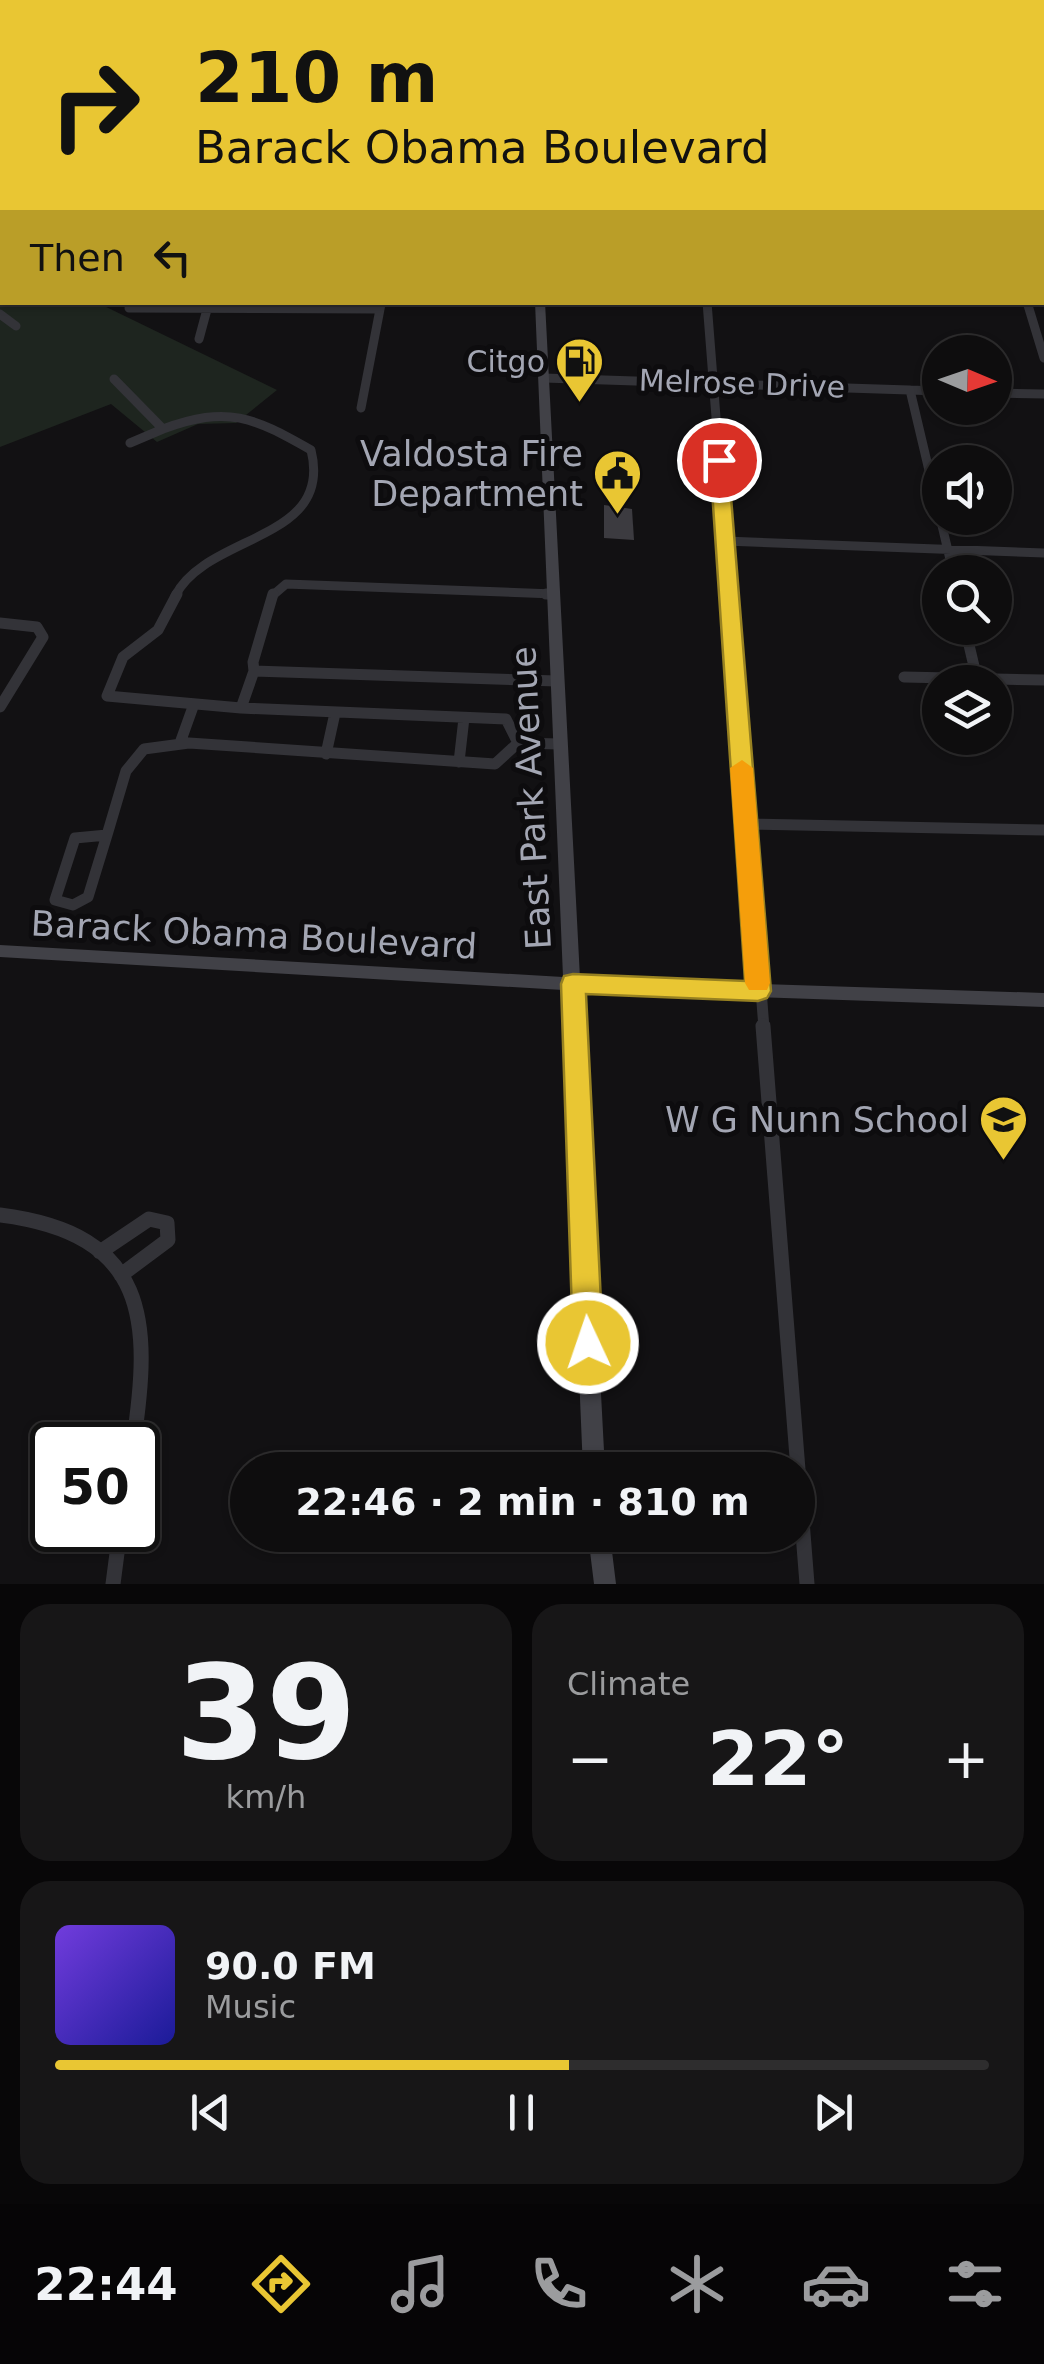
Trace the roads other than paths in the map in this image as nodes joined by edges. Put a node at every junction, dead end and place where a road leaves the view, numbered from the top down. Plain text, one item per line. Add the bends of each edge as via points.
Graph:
1 (208, 305) edge
2 (540, 305) edge
3 (706, 305) edge
4 (1029, 305) edge
5 (381, 306) edge
6 (129, 308) dead end
7 (0, 314) edge
8 (16, 326) dead end
9 (199, 339) dead end
10 (1044, 358) edge
11 (544, 378) junction
12 (114, 379) dead end
13 (713, 384) junction
14 (910, 390) junction
15 (922, 390) edge
16 (1012, 393) edge
17 (1044, 394) edge
18 (361, 408) dead end
19 (163, 430) junction
20 (130, 443) dead end
21 (725, 542) junction
22 (947, 547) junction
23 (1044, 553) edge
24 (949, 555) edge
25 (554, 594) junction
26 (0, 623) edge
27 (254, 671) junction
28 (904, 676) dead end
29 (922, 677) edge
30 (1012, 680) edge
31 (1044, 680) edge
32 (558, 681) junction
33 (194, 704) junction
34 (0, 707) edge
35 (241, 708) junction
36 (335, 713) junction
37 (464, 718) junction
38 (180, 743) junction
39 (518, 743) junction
40 (560, 744) junction
41 (326, 754) junction
42 (459, 762) junction
43 (746, 824) junction
44 (1044, 830) edge
45 (107, 835) junction
46 (0, 951) edge
47 (573, 984) junction
48 (758, 991) junction
49 (1044, 1000) edge
50 (0, 1215) edge
51 (100, 1252) junction
52 (120, 1275) junction
53 (135, 1422) edge
54 (593, 1452) edge
55 (117, 1552) edge
56 (601, 1552) edge
57 (112, 1584) edge
58 (605, 1584) edge
59 (806, 1584) edge

1 - 5 street
1 - 6 street
1 - 9 street
2 - 11 main road, East Park Avenue
3 - 13 street
4 - 10 street
5 - 18 street
7 - 8 street
11 - 13 street, Melrose Drive
11 - 25 main road, East Park Avenue
12 - 19 street
13 - 14 street, Melrose Drive
13 - 21 street
14 - 15 street, Melrose Drive
14 - 22 street
16 - 17 street
19 - 20 street
19 - 33 street via 211,411 235,413 311,450 317,463 314,492 300,511 186,579 159,629 130,648 107,690 107,696
21 - 22 street
21 - 43 street
22 - 23 street
22 - 24 street
25 - 27 street via 286,584 274,591
25 - 32 main road, East Park Avenue
26 - 34 street via 38,627 43,638
27 - 32 street
27 - 35 street
28 - 29 street
30 - 31 street
32 - 40 main road, East Park Avenue
33 - 35 street
33 - 38 street
35 - 36 street
36 - 37 street
36 - 41 street
37 - 39 street via 506,720
37 - 42 street
38 - 41 street
38 - 45 street via 144,748 126,770
39 - 40 street
39 - 42 street via 495,764
40 - 47 main road, East Park Avenue
41 - 42 street
43 - 44 street
43 - 48 street
45 - 45 street via 88,898 73,905 54,900 75,838
46 - 47 main road, Barack Obama Boulevard
47 - 48 main road, Barack Obama Boulevard
47 - 54 main road, East Park Avenue
48 - 49 main road, Barack Obama Boulevard
48 - 59 street
50 - 51 street via 68,1229
51 - 52 street
51 - 52 street via 149,1219 167,1223 168,1240
52 - 53 street via 144,1340
55 - 57 street
56 - 58 main road

